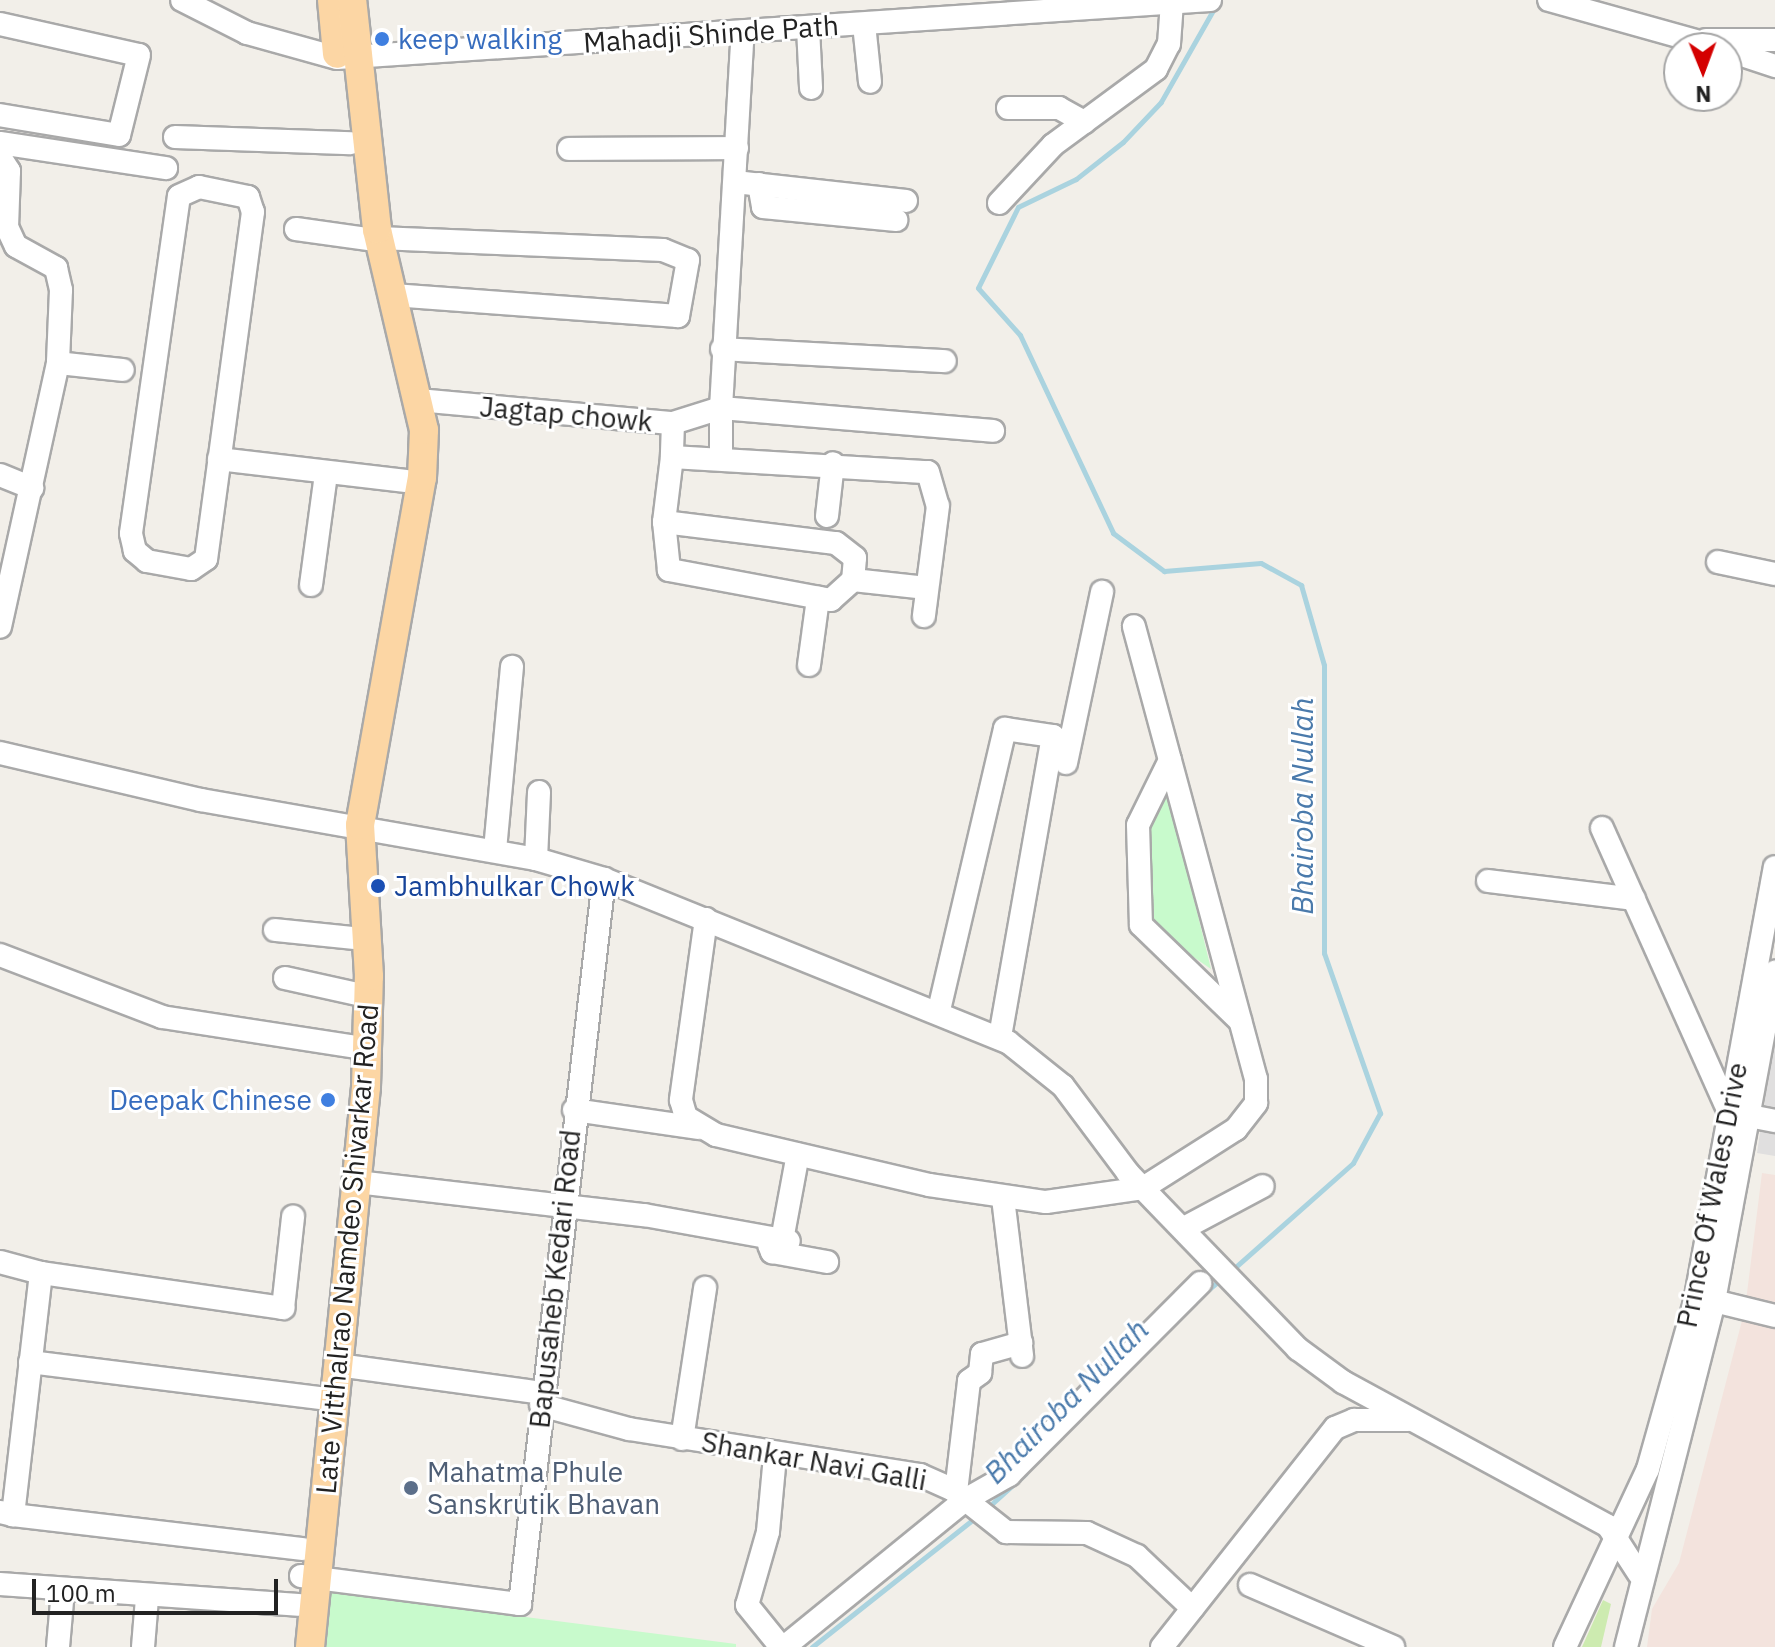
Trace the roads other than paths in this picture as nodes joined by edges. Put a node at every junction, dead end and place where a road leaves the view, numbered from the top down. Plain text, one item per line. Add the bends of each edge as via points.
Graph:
1 (332, 0) edge
2 (352, 0) edge
3 (1210, 0) edge
4 (1549, 0) edge
5 (185, 1) edge
6 (1182, 2) edge
7 (962, 8) edge
8 (0, 24) edge
9 (864, 24) junction
10 (808, 28) junction
11 (743, 32) junction
12 (1667, 32) edge
13 (1743, 40) edge
14 (1775, 40) edge
15 (1743, 55) edge
16 (346, 58) junction
17 (1775, 66) edge
18 (870, 82) dead end
19 (811, 88) dead end
20 (1008, 108) dead end
21 (0, 115) edge
22 (1084, 122) junction
23 (175, 137) dead end
24 (0, 143) edge
25 (351, 143) junction
26 (737, 148) junction
27 (569, 149) dead end
28 (0, 157) edge
29 (166, 168) dead end
30 (735, 182) junction
31 (999, 203) dead end
32 (901, 210) dead end
33 (4, 227) edge
34 (296, 229) dead end
35 (374, 238) junction
36 (393, 295) junction
37 (722, 349) junction
38 (945, 361) dead end
39 (58, 363) junction
40 (123, 370) dead end
41 (418, 400) junction
42 (716, 409) junction
43 (673, 423) junction
44 (993, 431) dead end
45 (672, 457) junction
46 (219, 459) junction
47 (721, 459) junction
48 (833, 463) junction
49 (326, 474) junction
50 (0, 475) edge
51 (406, 481) junction
52 (33, 488) junction
53 (827, 516) dead end
54 (664, 522) junction
55 (1718, 562) dead end
56 (1775, 574) edge
57 (853, 580) junction
58 (311, 585) dead end
59 (927, 588) junction
60 (1102, 592) dead end
61 (818, 598) junction
62 (924, 616) dead end
63 (1134, 626) dead end
64 (0, 627) edge
65 (809, 665) dead end
66 (512, 667) dead end
67 (0, 753) edge
68 (1170, 760) junction
69 (539, 792) dead end
70 (1602, 828) dead end
71 (354, 830) junction
72 (495, 850) junction
73 (536, 859) junction
74 (1775, 867) edge
75 (604, 879) junction
76 (1488, 881) dead end
77 (1634, 899) junction
78 (706, 919) junction
79 (275, 930) dead end
80 (354, 938) junction
81 (0, 955) edge
82 (1775, 972) edge
83 (285, 978) dead end
84 (357, 994) junction
85 (939, 1010) junction
86 (1240, 1021) junction
87 (1004, 1040) junction
88 (356, 1047) junction
89 (574, 1110) junction
90 (1738, 1114) junction
91 (1775, 1121) edge
92 (699, 1128) junction
93 (798, 1154) junction
94 (357, 1182) junction
95 (1263, 1186) dead end
96 (1143, 1188) junction
97 (1003, 1198) junction
98 (562, 1210) junction
99 (293, 1217) dead end
100 (1190, 1233) junction
101 (782, 1240) junction
102 (0, 1262) edge
103 (827, 1262) dead end
104 (41, 1273) junction
105 (1200, 1283) dead end
106 (705, 1288) dead end
107 (1714, 1301) junction
108 (1775, 1316) edge
109 (30, 1362) junction
110 (338, 1365) junction
111 (328, 1399) junction
112 (542, 1399) junction
113 (1413, 1420) junction
114 (682, 1439) junction
115 (775, 1456) junction
116 (961, 1496) junction
117 (6, 1513) edge
118 (1613, 1538) junction
119 (307, 1568) junction
120 (1639, 1574) junction
121 (0, 1584) edge
122 (1250, 1585) dead end
123 (63, 1590) junction
124 (147, 1598) junction
125 (298, 1605) junction
126 (1192, 1608) junction
127 (58, 1647) edge
128 (143, 1647) edge
129 (295, 1647) edge
130 (310, 1647) edge
131 (782, 1647) edge
132 (1162, 1647) edge
133 (1393, 1647) edge
134 (1565, 1647) edge
135 (1626, 1647) edge

1 - 16 main road, Late Vitthalrao Namdeo Shivarkar Road
2 - 16 main road, Late Vitthalrao Namdeo Shivarkar Road
3 - 6 street, Mahadji Shinde Path
4 - 12 street
5 - 16 street, Mahadji Shinde Path via 247,33
6 - 7 street, Mahadji Shinde Path
6 - 22 street via 1156,69
7 - 9 street, Mahadji Shinde Path
8 - 21 street via 139,55 119,135
9 - 10 street, Mahadji Shinde Path
9 - 18 street
10 - 11 street, Mahadji Shinde Path
10 - 19 street
11 - 16 street, Mahadji Shinde Path
11 - 26 street
13 - 14 street
15 - 17 street
16 - 25 main road, Late Vitthalrao Namdeo Shivarkar Road
16 - 35 main road, Late Vitthalrao Namdeo Shivarkar Road
20 - 22 street via 1059,108
22 - 31 street
23 - 25 street
24 - 29 street
25 - 35 main road, Late Vitthalrao Namdeo Shivarkar Road
26 - 27 street
26 - 30 street
28 - 33 street via 9,171
30 - 32 street
30 - 37 street
33 - 39 street via 16,246 56,268
34 - 35 street
35 - 36 main road, Late Vitthalrao Namdeo Shivarkar Road
35 - 36 street via 663,250 688,260 678,316
35 - 51 main road, Late Vitthalrao Namdeo Shivarkar Road via 410,426
36 - 41 main road, Late Vitthalrao Namdeo Shivarkar Road
37 - 38 street
37 - 42 street
39 - 40 street
39 - 52 street
41 - 43 street, Jagtap chowk
41 - 71 main road, Late Vitthalrao Namdeo Shivarkar Road via 422,478
42 - 43 street, Jagtap chowk
42 - 44 street
42 - 47 street
43 - 45 street
45 - 47 street
45 - 54 street
46 - 46 street via 206,559 191,569 147,561 131,533 179,196 199,187 253,203
46 - 49 street
47 - 48 street
48 - 53 street
48 - 59 street via 928,472 938,506
49 - 51 street
49 - 58 street
50 - 52 street
51 - 71 main road, Late Vitthalrao Namdeo Shivarkar Road
52 - 64 street
54 - 57 street via 836,543 855,558
54 - 61 street via 664,558 679,576
55 - 56 street
57 - 59 street
57 - 61 street via 843,596
59 - 62 street
60 - 87 street
61 - 65 street
63 - 68 street
66 - 72 street
67 - 71 street
68 - 86 street
68 - 86 street via 1138,825 1134,893 1141,925
69 - 73 street
70 - 77 street
71 - 72 street
71 - 80 main road, Late Vitthalrao Namdeo Shivarkar Road
71 - 94 main road, Late Vitthalrao Namdeo Shivarkar Road via 370,999
72 - 73 street
73 - 75 street
74 - 90 street, Prince Of Wales Drive
75 - 78 street
75 - 89 street, Bapusaheb Kedari Road
76 - 77 street
77 - 90 street
78 - 85 street
78 - 92 street via 681,1089 686,1117
79 - 80 street
80 - 84 main road, Late Vitthalrao Namdeo Shivarkar Road
81 - 88 street via 162,1017
82 - 90 street, Prince Of Wales Drive
83 - 84 street
84 - 88 main road, Late Vitthalrao Namdeo Shivarkar Road
85 - 87 street
85 - 87 street via 1005,729 1053,736
86 - 96 street via 1256,1103 1236,1129
87 - 96 street via 1063,1086
88 - 111 main road, Late Vitthalrao Namdeo Shivarkar Road
89 - 92 street
89 - 98 street, Bapusaheb Kedari Road
90 - 91 street
90 - 107 street, Prince Of Wales Drive
90 - 118 street, Prince Of Wales Drive via 1695,1302 1648,1469
92 - 93 street
93 - 97 street
93 - 101 street
94 - 98 street
94 - 110 main road, Late Vitthalrao Namdeo Shivarkar Road
95 - 100 street
96 - 97 street via 1046,1202
96 - 100 street
97 - 116 street via 1022,1350 982,1354 980,1373 962,1399
98 - 101 street
98 - 112 street, Bapusaheb Kedari Road
99 - 104 street via 283,1308
100 - 113 street via 1265,1318 1343,1382
101 - 103 street via 772,1252
102 - 104 street
104 - 109 street
105 - 116 street via 1009,1475
106 - 114 street
107 - 108 street
107 - 120 street, Prince Of Wales Drive
109 - 111 street
109 - 117 street
110 - 111 main road, Late Vitthalrao Namdeo Shivarkar Road
110 - 112 street, Shankar Navi Galli
111 - 119 main road, Late Vitthalrao Namdeo Shivarkar Road
112 - 114 street, Shankar Navi Galli
112 - 119 street, Bapusaheb Kedari Road via 520,1604
113 - 118 street via 1608,1526
113 - 126 street via 1354,1420 1335,1428
114 - 115 street, Shankar Navi Galli
115 - 116 street, Shankar Navi Galli via 920,1475
115 - 131 street via 768,1532 747,1605
116 - 126 street, Shankar Navi Galli via 995,1526 1096,1536 1137,1556
116 - 131 street
117 - 119 street
118 - 120 street
118 - 134 street, Prince Of Wales Drive
119 - 125 main road, Late Vitthalrao Namdeo Shivarkar Road
119 - 130 main road, Late Vitthalrao Namdeo Shivarkar Road
120 - 135 street, Prince Of Wales Drive
121 - 123 street
122 - 133 street
123 - 124 street
123 - 127 street
124 - 125 street
124 - 128 street
125 - 129 main road, Late Vitthalrao Namdeo Shivarkar Road
126 - 132 street

